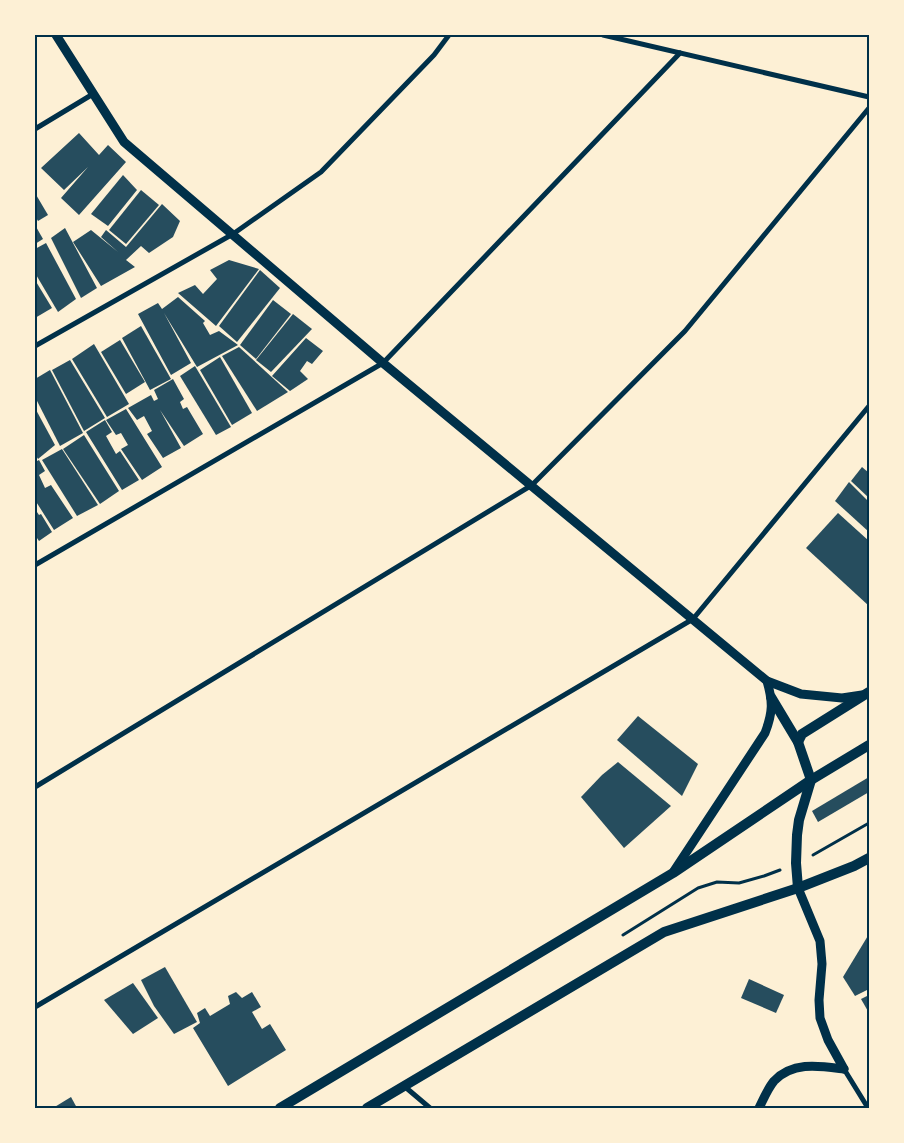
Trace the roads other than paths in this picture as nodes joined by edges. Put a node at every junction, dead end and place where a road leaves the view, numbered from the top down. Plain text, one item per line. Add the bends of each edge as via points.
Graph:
1 (56, 35) edge
2 (448, 35) edge
3 (603, 35) edge
4 (680, 53) junction
5 (93, 94) junction
6 (869, 97) edge
7 (869, 108) edge
8 (35, 129) edge
9 (233, 234) junction
10 (35, 346) edge
11 (383, 363) junction
12 (869, 406) edge
13 (532, 485) junction
14 (35, 566) edge
15 (693, 619) junction
16 (767, 681) junction
17 (866, 694) edge
18 (771, 697) junction
19 (798, 742) junction
20 (869, 745) edge
21 (811, 780) junction
22 (35, 787) edge
23 (869, 858) edge
24 (673, 873) junction
25 (798, 888) junction
26 (35, 1007) edge
27 (844, 1069) junction
28 (404, 1086) junction
29 (280, 1108) edge
30 (367, 1108) edge
31 (430, 1108) edge
32 (759, 1108) edge
33 (868, 1108) edge

1 - 5 street
2 - 9 street via 434,55 321,172
3 - 4 street
4 - 6 street
4 - 11 street
5 - 8 street
5 - 9 street via 124,142
7 - 13 street via 685,332
9 - 10 street
9 - 11 street
11 - 13 street
11 - 14 street
12 - 15 street
13 - 15 street
13 - 22 street
15 - 16 street
15 - 26 street
16 - 17 street via 801,694 842,698
16 - 18 street
17 - 19 main road via 802,734
18 - 19 main road
18 - 24 street via 772,711 765,733
19 - 21 main road
20 - 21 main road
21 - 24 main road
21 - 25 main road via 797,835
23 - 25 main road
24 - 29 main road
25 - 27 street via 820,942 820,1018
25 - 28 main road via 664,932
27 - 32 street via 800,1066 786,1071 773,1082
27 - 33 street
28 - 30 main road
28 - 31 street

